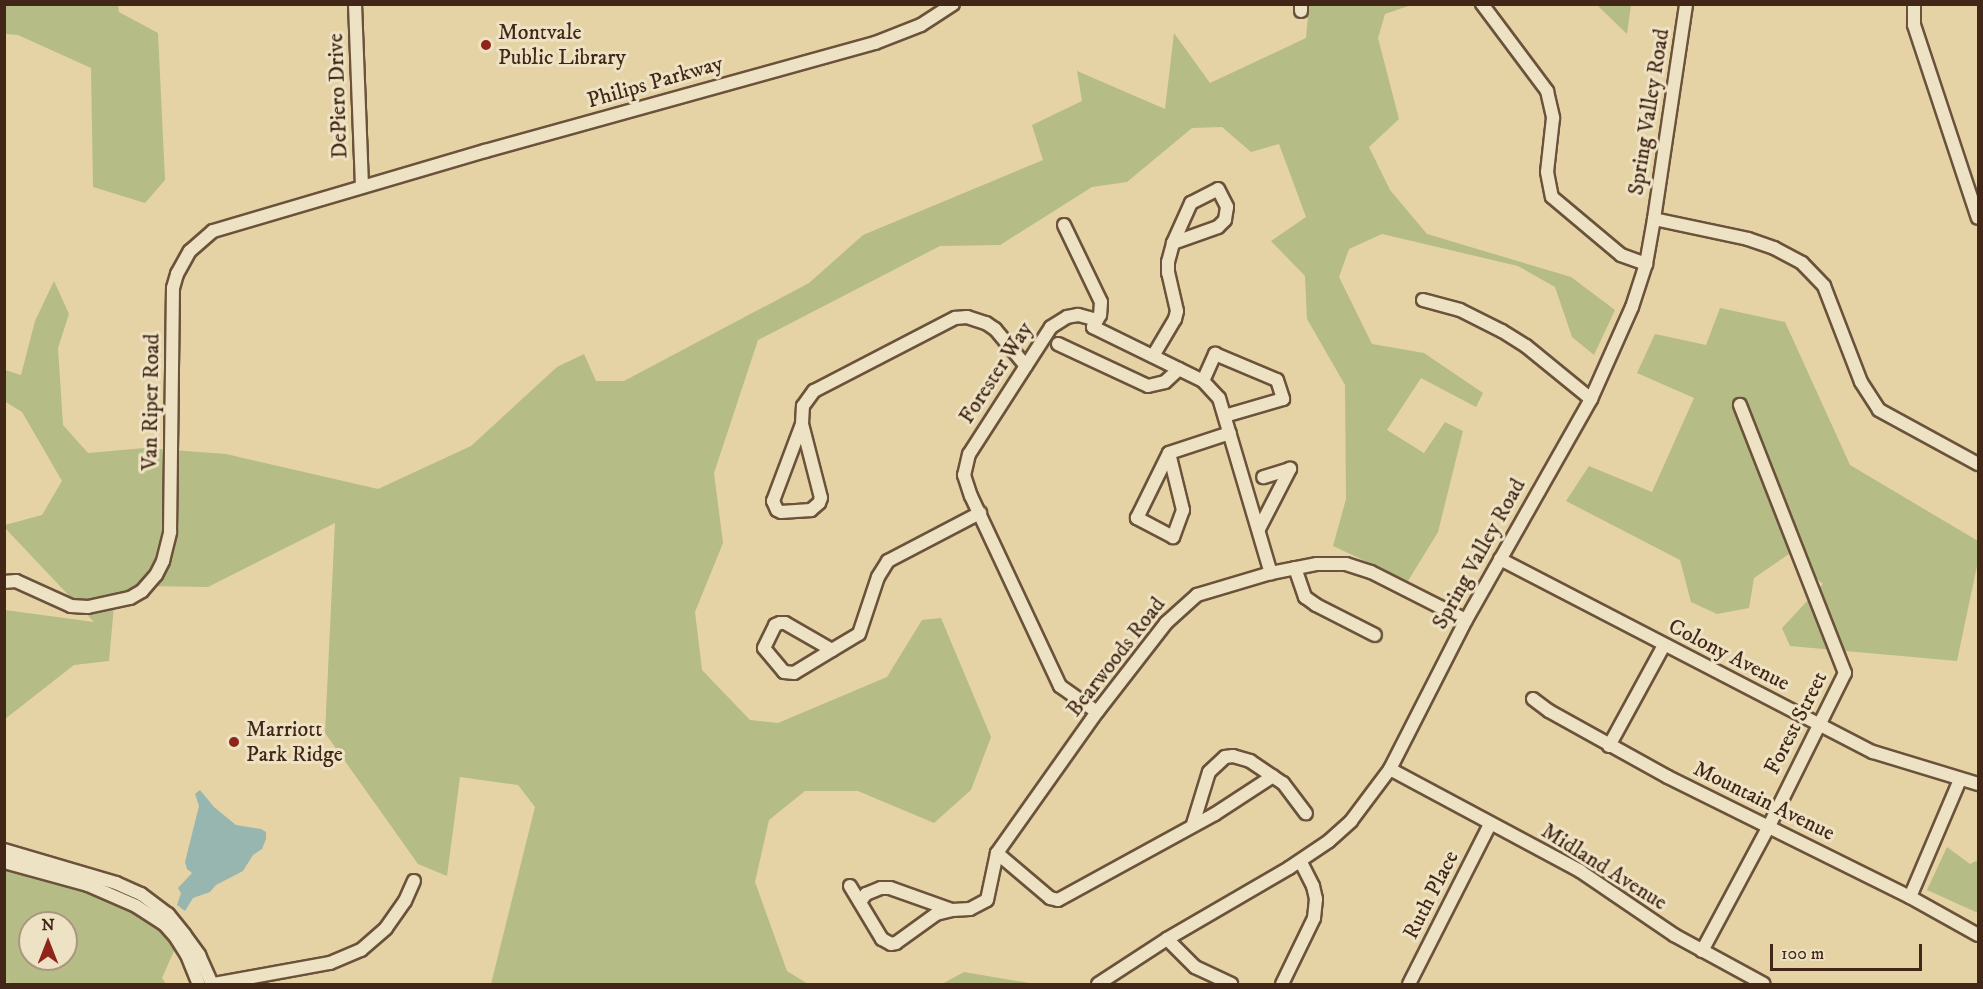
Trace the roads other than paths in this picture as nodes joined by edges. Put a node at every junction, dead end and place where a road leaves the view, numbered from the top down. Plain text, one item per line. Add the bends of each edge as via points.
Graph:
1 (356, 4) edge
2 (953, 4) edge
3 (1482, 4) edge
4 (1686, 4) edge
5 (1914, 4) edge
6 (362, 186) junction
7 (1975, 195) edge
8 (1978, 218) edge
9 (1654, 219) junction
10 (1064, 225) dead end
11 (1173, 243) junction
12 (1646, 264) junction
13 (1423, 300) dead end
14 (1097, 320) junction
15 (1058, 344) dead end
16 (1153, 356) junction
17 (1026, 366) junction
18 (1179, 369) junction
19 (1203, 381) junction
20 (1591, 399) junction
21 (1740, 405) dead end
22 (1225, 416) junction
23 (802, 424) junction
24 (1230, 433) junction
25 (1169, 453) junction
26 (1978, 464) edge
27 (1263, 477) dead end
28 (980, 513) junction
29 (1259, 529) junction
30 (1500, 559) junction
31 (1295, 568) junction
32 (1271, 573) junction
33 (4, 582) edge
34 (1466, 620) junction
35 (1375, 635) dead end
36 (1664, 645) junction
37 (832, 651) junction
38 (1533, 699) dead end
39 (1097, 712) junction
40 (1818, 724) junction
41 (1609, 746) junction
42 (1390, 769) junction
43 (1273, 776) junction
44 (1960, 780) junction
45 (1978, 784) edge
46 (1306, 813) dead end
47 (1193, 824) junction
48 (1490, 824) junction
49 (1769, 826) junction
50 (4, 850) edge
51 (997, 853) junction
52 (1300, 861) junction
53 (4, 862) edge
54 (89, 880) junction
55 (414, 881) dead end
56 (849, 885) dead end
57 (1910, 897) junction
58 (860, 902) junction
59 (952, 910) junction
60 (1978, 935) edge
61 (1167, 939) junction
62 (1702, 951) junction
63 (199, 984) edge
64 (213, 984) edge
65 (1098, 984) edge
66 (1231, 984) edge
67 (1282, 984) edge
68 (1409, 984) edge
69 (1764, 984) edge

1 - 6 street, DePiero Drive
2 - 6 street, Philips Parkway via 921,25 875,43
3 - 12 street via 1547,91 1553,118 1547,172 1552,197 1621,255
4 - 9 street, Spring Valley Road
5 - 7 street via 1914,25
6 - 33 street, Van Riper Road via 225,226 202,239 183,262 173,288 170,532 163,561 150,584 124,600 88,607 71,606 16,581
7 - 8 street
9 - 12 street, Spring Valley Road
9 - 26 street via 1748,239 1802,263 1824,286 1861,382 1879,410
10 - 14 street via 1101,302
11 - 11 street via 1218,227 1225,220 1227,207 1218,189 1191,203
11 - 16 street via 1168,273 1177,311
12 - 20 street, Spring Valley Road via 1632,307
13 - 20 street via 1460,309 1502,331
14 - 16 street via 1093,327
14 - 17 street, Forester Way via 1078,315 1058,321
15 - 18 street via 1140,384 1165,382
16 - 18 street
17 - 23 street via 995,329 967,317 956,318 814,391 803,406
17 - 28 street, Forester Way via 965,464 966,486
18 - 19 street
19 - 22 street via 1219,398
19 - 22 street via 1215,354 1277,380 1283,399
20 - 30 street, Spring Valley Road
21 - 40 street, Forest Street via 1845,673
22 - 24 street
23 - 23 street via 773,501 781,512 811,510 821,498
24 - 25 street
24 - 29 street
25 - 25 street via 1137,518 1173,537 1183,510
27 - 29 street via 1290,469
28 - 37 street via 888,561 878,577 859,634
28 - 39 street, Forester Way via 1060,686
29 - 32 street
30 - 34 street, Spring Valley Road
30 - 36 street, Colony Avenue
31 - 32 street, Bearwoods Road
31 - 34 street, Bearwoods Road via 1346,564 1371,572
31 - 35 street via 1302,591 1310,601
32 - 39 street, Bearwoods Road via 1197,595 1188,602 1166,623
34 - 42 street, Spring Valley Road
36 - 40 street, Colony Avenue
36 - 41 street
37 - 37 street via 789,673 765,648 775,625 780,623
38 - 41 street, Mountain Avenue
39 - 51 street, Bearwoods Road
40 - 44 street, Colony Avenue via 1873,752
40 - 49 street, Forest Street
41 - 49 street, Mountain Avenue
42 - 48 street, Midland Avenue
42 - 52 street, Spring Valley Road via 1351,821
43 - 46 street
43 - 47 street via 1246,796
43 - 47 street via 1242,757 1225,757 1209,772
44 - 45 street, Colony Avenue
44 - 57 street
47 - 51 street via 1058,900 1050,898
48 - 62 street, Midland Avenue via 1580,871
48 - 68 street, Ruth Place
49 - 57 street, Mountain Avenue
49 - 62 street, Forest Street
50 - 54 street
51 - 59 street, Bearwoods Road via 987,900 970,909
52 - 61 street, Spring Valley Road
52 - 67 street via 1313,886 1314,918
53 - 54 street
54 - 63 street via 165,925 187,955
54 - 64 street via 141,894 168,914 199,955
55 - 64 street via 386,928 344,958
56 - 58 street, Bearwoods Road
57 - 60 street, Mountain Avenue
58 - 59 street via 873,890 890,888
58 - 59 street, Bearwoods Road via 882,939 891,944 936,914
61 - 65 street, Spring Valley Road
61 - 66 street via 1195,967
62 - 69 street, Midland Avenue

